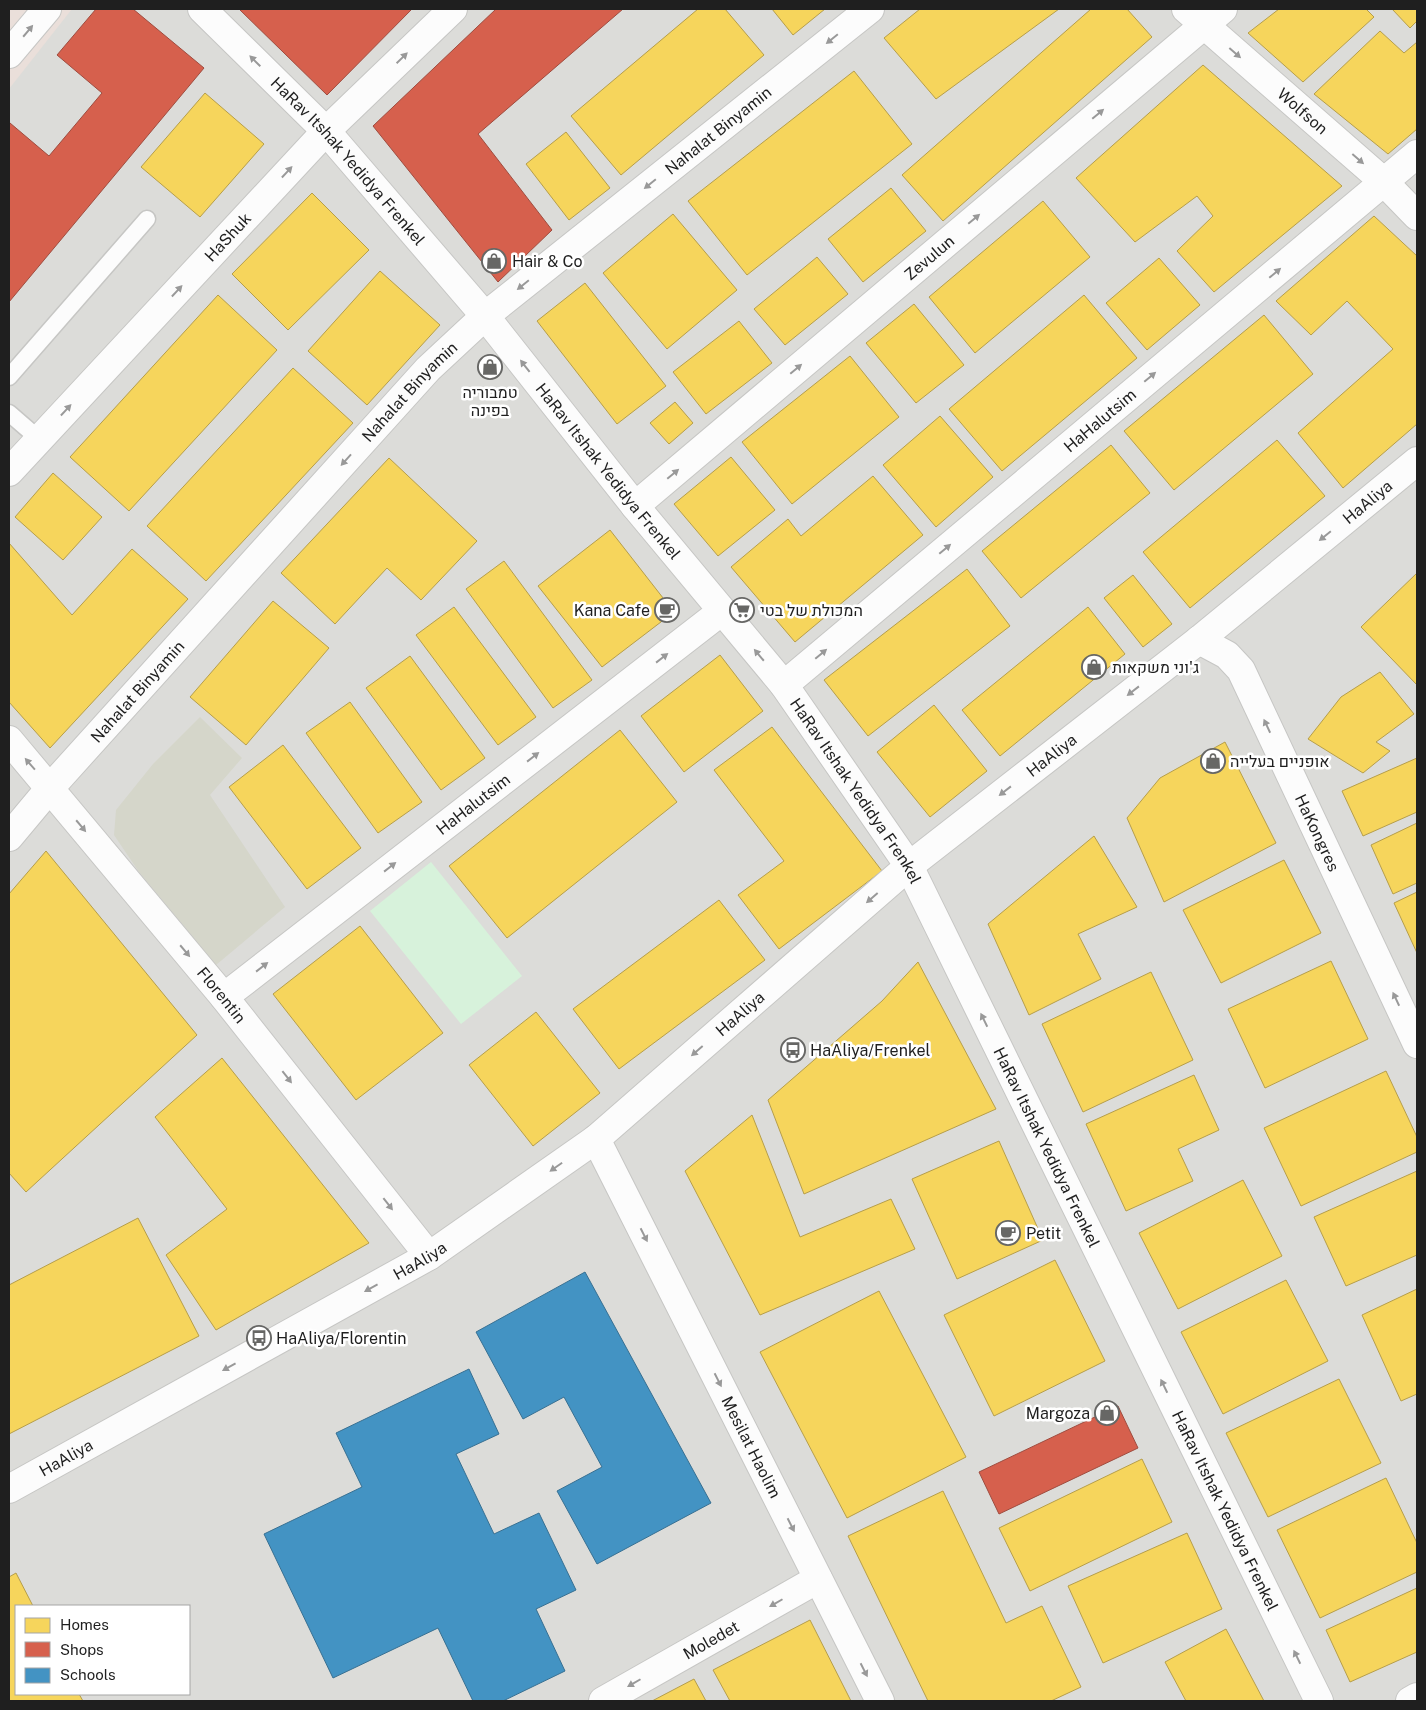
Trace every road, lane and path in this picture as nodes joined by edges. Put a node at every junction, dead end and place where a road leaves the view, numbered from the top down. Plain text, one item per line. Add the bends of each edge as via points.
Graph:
1 (46, 9) edge
2 (202, 9) edge
3 (453, 9) edge
4 (870, 9) edge
5 (1204, 14) edge
6 (9, 54) edge
7 (326, 131) junction
8 (1417, 154) edge
9 (1384, 182) junction
10 (1417, 216) edge
11 (147, 219) dead end
12 (485, 316) junction
13 (9, 377) edge
14 (9, 413) edge
15 (39, 439) junction
16 (1417, 461) edge
17 (9, 472) edge
18 (635, 506) junction
19 (722, 611) junction
20 (1199, 640) junction
21 (784, 685) junction
22 (9, 740) edge
23 (50, 788) junction
24 (9, 837) edge
25 (908, 866) junction
26 (224, 997) junction
27 (1417, 1044) edge
28 (596, 1139) junction
29 (429, 1256) junction
30 (9, 1489) edge
31 (818, 1579) junction
32 (1417, 1696) edge
33 (603, 1701) edge
34 (880, 1701) edge
35 (1319, 1701) edge
36 (1410, 1701) edge

6 -> 1 street
7 -> 2 street, HaRav Itshak Yedidya Frenkel
7 -> 3 street, HaShuk
4 -> 12 street, Nahalat Binyamin
5 -> 9 street, Wolfson
18 -> 5 street, Zevulun
7 - 12 street, HaRav Itshak Yedidya Frenkel
15 -> 7 street, HaShuk
8 - 9 street, HaHalutsim
9 - 10 street, Wolfson
21 -> 9 street, HaHalutsim
11 - 13 lane
18 -> 12 street, HaRav Itshak Yedidya Frenkel
12 -> 23 street, Nahalat Binyamin via 428,369
14 - 15 lane
15 - 17 street, HaShuk
16 -> 20 street, HaAliya
18 - 19 street, HaRav Itshak Yedidya Frenkel
21 -> 19 street, HaRav Itshak Yedidya Frenkel
26 -> 19 street, HaHalutsim
20 -> 25 street, HaAliya
27 -> 20 street, HaKongres via 1241,670 1227,655
21 - 25 street, HaRav Itshak Yedidya Frenkel
23 -> 22 street, Florentin
23 - 24 street, Nahalat Binyamin
23 -> 26 street, Florentin
25 -> 28 street, HaAliya
35 -> 25 street, HaRav Itshak Yedidya Frenkel
26 -> 29 street, Florentin
28 -> 29 street, HaAliya
28 -> 31 street, Mesilat Haolim
29 -> 30 street, HaAliya
31 -> 33 street, Moledet
31 -> 34 street, Mesilat Haolim
32 - 36 street

